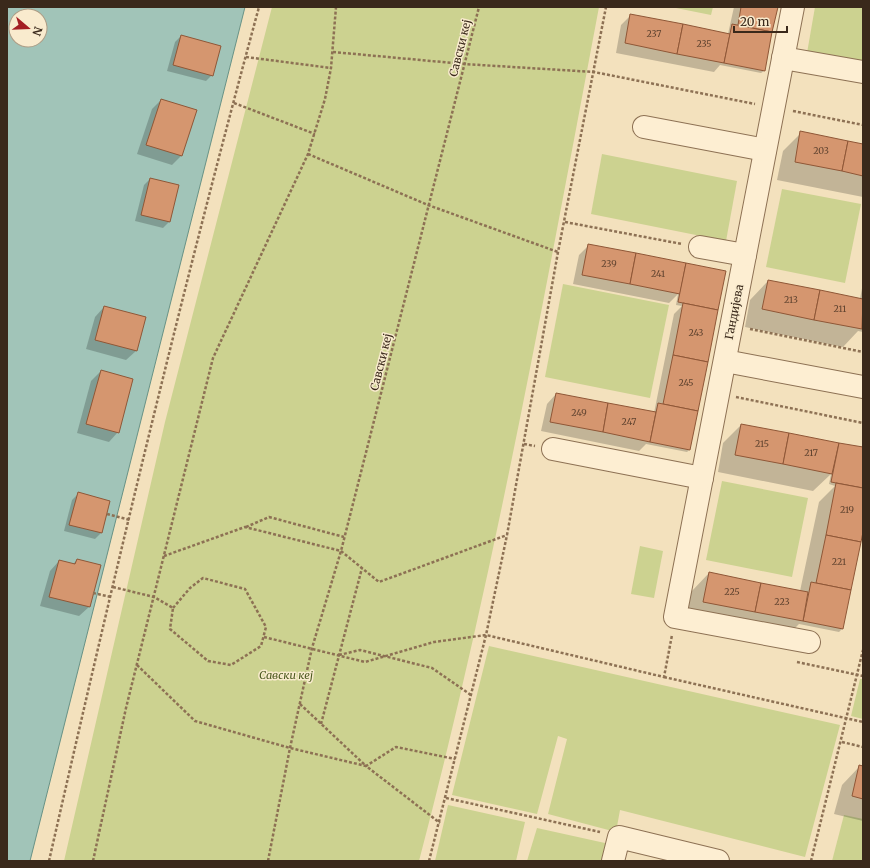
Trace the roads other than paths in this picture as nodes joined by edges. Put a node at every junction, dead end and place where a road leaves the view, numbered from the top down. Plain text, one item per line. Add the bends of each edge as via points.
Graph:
1 (793, 7) edge
2 (783, 58) junction
3 (863, 72) edge
4 (644, 127) dead end
5 (765, 150) junction
6 (700, 247) road end
7 (745, 255) junction
8 (725, 361) junction
9 (863, 387) edge
10 (553, 449) dead end
11 (702, 478) junction
12 (809, 642) dead end
13 (613, 861) edge
14 (718, 861) edge

1 - 2 street, Гандијева
2 - 3 street
2 - 5 street, Гандијева
4 - 5 street
5 - 7 street, Гандијева
6 - 7 street
7 - 8 street, Гандијева
8 - 9 street
8 - 11 street, Гандијева
10 - 11 street
11 - 12 street, Гандијева via 678,626
13 - 14 street via 619,837

